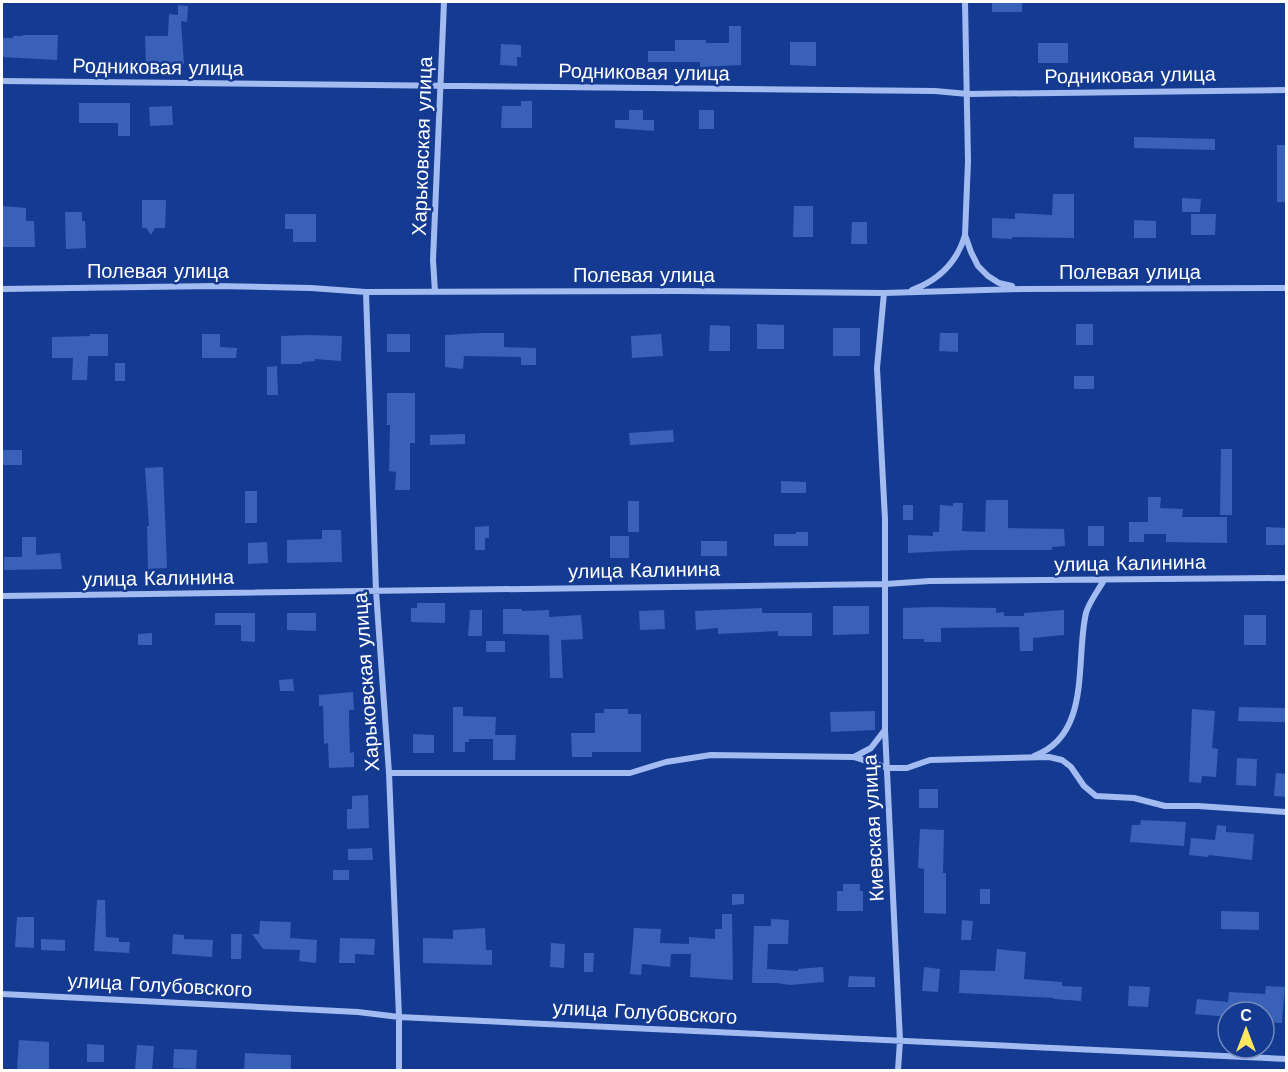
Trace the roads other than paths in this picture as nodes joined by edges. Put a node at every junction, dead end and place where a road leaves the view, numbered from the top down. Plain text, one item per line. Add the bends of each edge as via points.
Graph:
1 (444, 2) edge
2 (965, 2) edge
3 (2, 81) edge
4 (441, 87) junction
5 (1287, 90) edge
6 (968, 94) junction
7 (965, 235) junction
8 (1287, 288) edge
9 (2, 289) edge
10 (1021, 289) junction
11 (366, 292) junction
12 (435, 292) junction
13 (908, 292) junction
14 (884, 293) junction
15 (1287, 578) edge
16 (1104, 580) junction
17 (886, 584) junction
18 (376, 591) junction
19 (2, 596) edge
20 (885, 730) junction
21 (854, 757) junction
22 (1031, 757) junction
23 (888, 768) junction
24 (389, 773) junction
25 (1287, 812) edge
26 (2, 994) edge
27 (399, 1017) junction
28 (900, 1041) junction
29 (1287, 1059) edge
30 (399, 1071) edge
31 (898, 1071) edge

1 - 4 street, Харьковская улица
2 - 6 street
3 - 4 street, Родниковая улица
4 - 6 street, Родниковая улица
4 - 12 street, Харьковская улица
5 - 6 street, Родниковая улица
6 - 7 street
7 - 10 street via 974,259 988,276
7 - 13 street via 961,250 943,273
8 - 10 street, Полевая улица
9 - 11 street, Полевая улица via 215,286
10 - 13 street, Полевая улица
11 - 12 street, Полевая улица
11 - 18 street, Харьковская улица
12 - 14 street, Полевая улица
13 - 14 street, Полевая улица
14 - 17 street, Киевская улица via 877,368
15 - 16 street, улица Калинина
16 - 17 street, улица Калинина
16 - 22 street via 1087,610 1079,687 1067,731 1054,745
17 - 18 street, улица Калинина
17 - 20 street, Киевская улица
18 - 19 street, улица Калинина
18 - 24 street, Харьковская улица
20 - 21 street via 871,748
20 - 23 street, Киевская улица
21 - 23 street
21 - 24 street via 711,755 630,773
22 - 23 street via 930,759 907,768
22 - 25 street via 1062,760 1096,796 1134,798 1165,806
23 - 28 street, Киевская улица
24 - 27 street, Харьковская улица
26 - 27 street, улица Голубовского
27 - 28 street, улица Голубовского
27 - 30 street, Харьковская улица
28 - 29 street, улица Голубовского
28 - 31 street, Киевская улица

